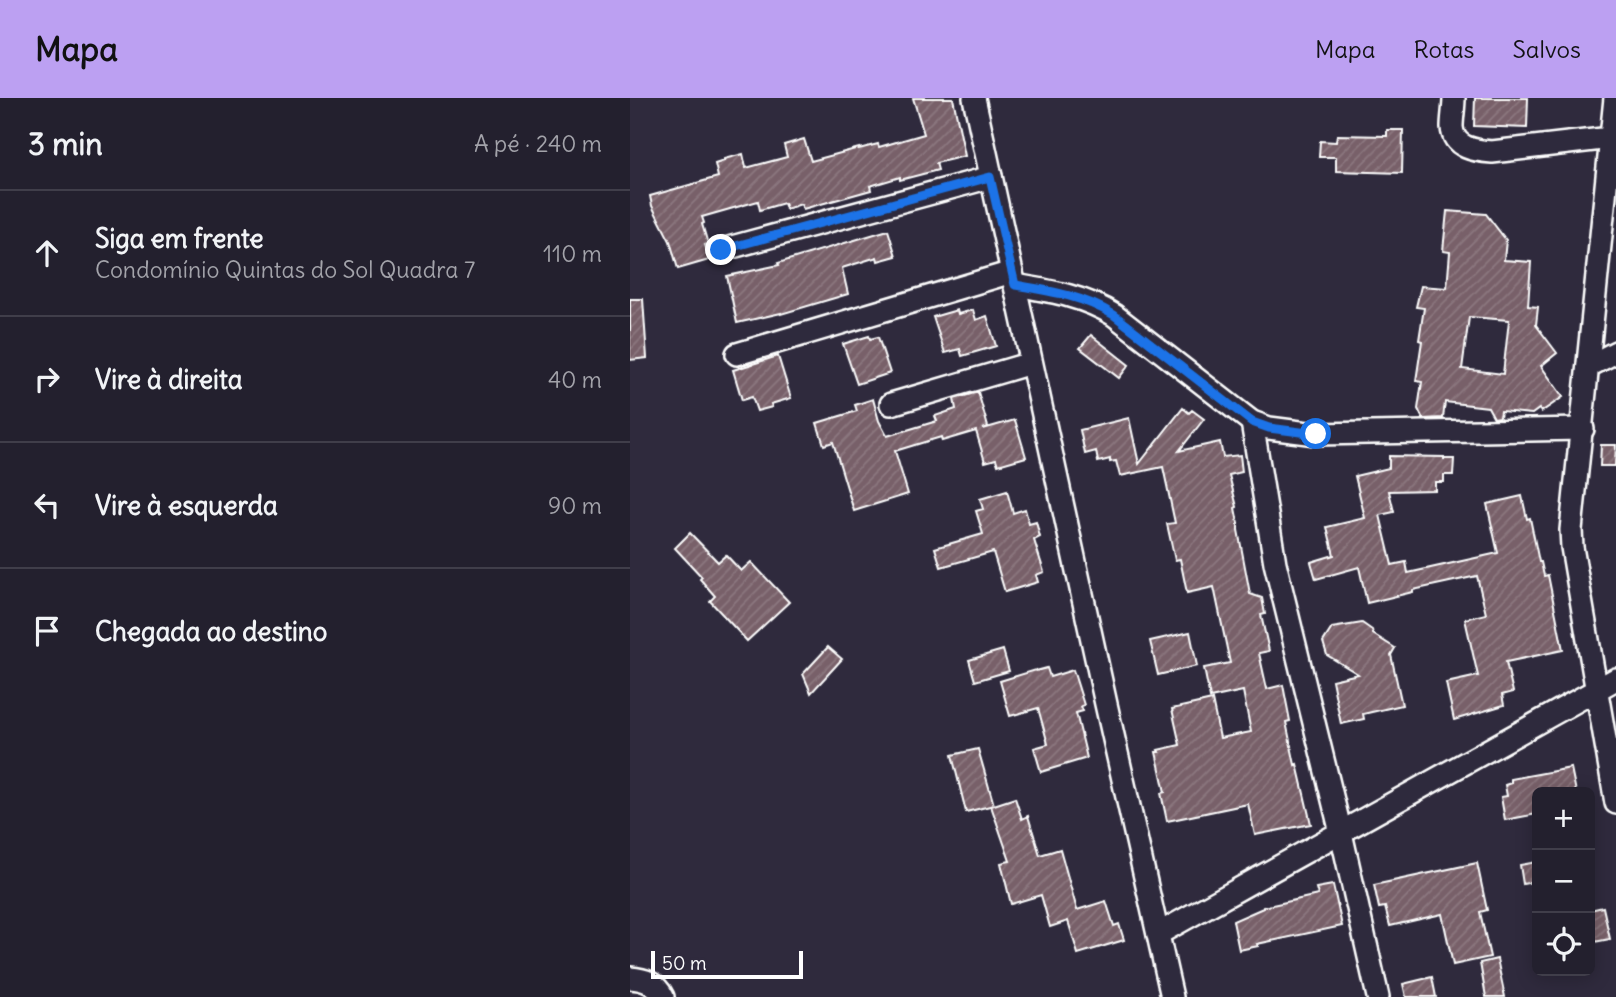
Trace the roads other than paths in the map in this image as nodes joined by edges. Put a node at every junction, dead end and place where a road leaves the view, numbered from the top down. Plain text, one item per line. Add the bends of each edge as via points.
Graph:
1 (974, 98) edge
2 (1454, 98) edge
3 (1615, 98) edge
4 (1611, 138) junction
5 (990, 177) junction
6 (721, 250) dead end
7 (1014, 279) junction
8 (1616, 352) edge
9 (737, 354) dead end
10 (1031, 363) junction
11 (1589, 366) junction
12 (891, 404) dead end
13 (1252, 422) junction
14 (1583, 429) junction
15 (1616, 680) edge
16 (1597, 690) junction
17 (1616, 803) edge
18 (1341, 832) junction
19 (1158, 934) junction
20 (630, 978) edge
21 (663, 997) edge
22 (1172, 997) edge
23 (1378, 997) edge

1 - 5 street
2 - 4 street via 1454,135 1459,143 1476,151
3 - 4 street
4 - 11 street
5 - 6 street
5 - 7 street
7 - 9 street
7 - 10 street
7 - 13 street via 1097,304
8 - 11 street
10 - 12 street
10 - 19 street
11 - 14 street
13 - 14 street via 1316,434
13 - 18 street via 1275,563
14 - 16 street via 1571,530
15 - 16 street
16 - 17 street
16 - 18 street
18 - 19 street
18 - 23 street
19 - 22 street
20 - 21 street via 653,984

